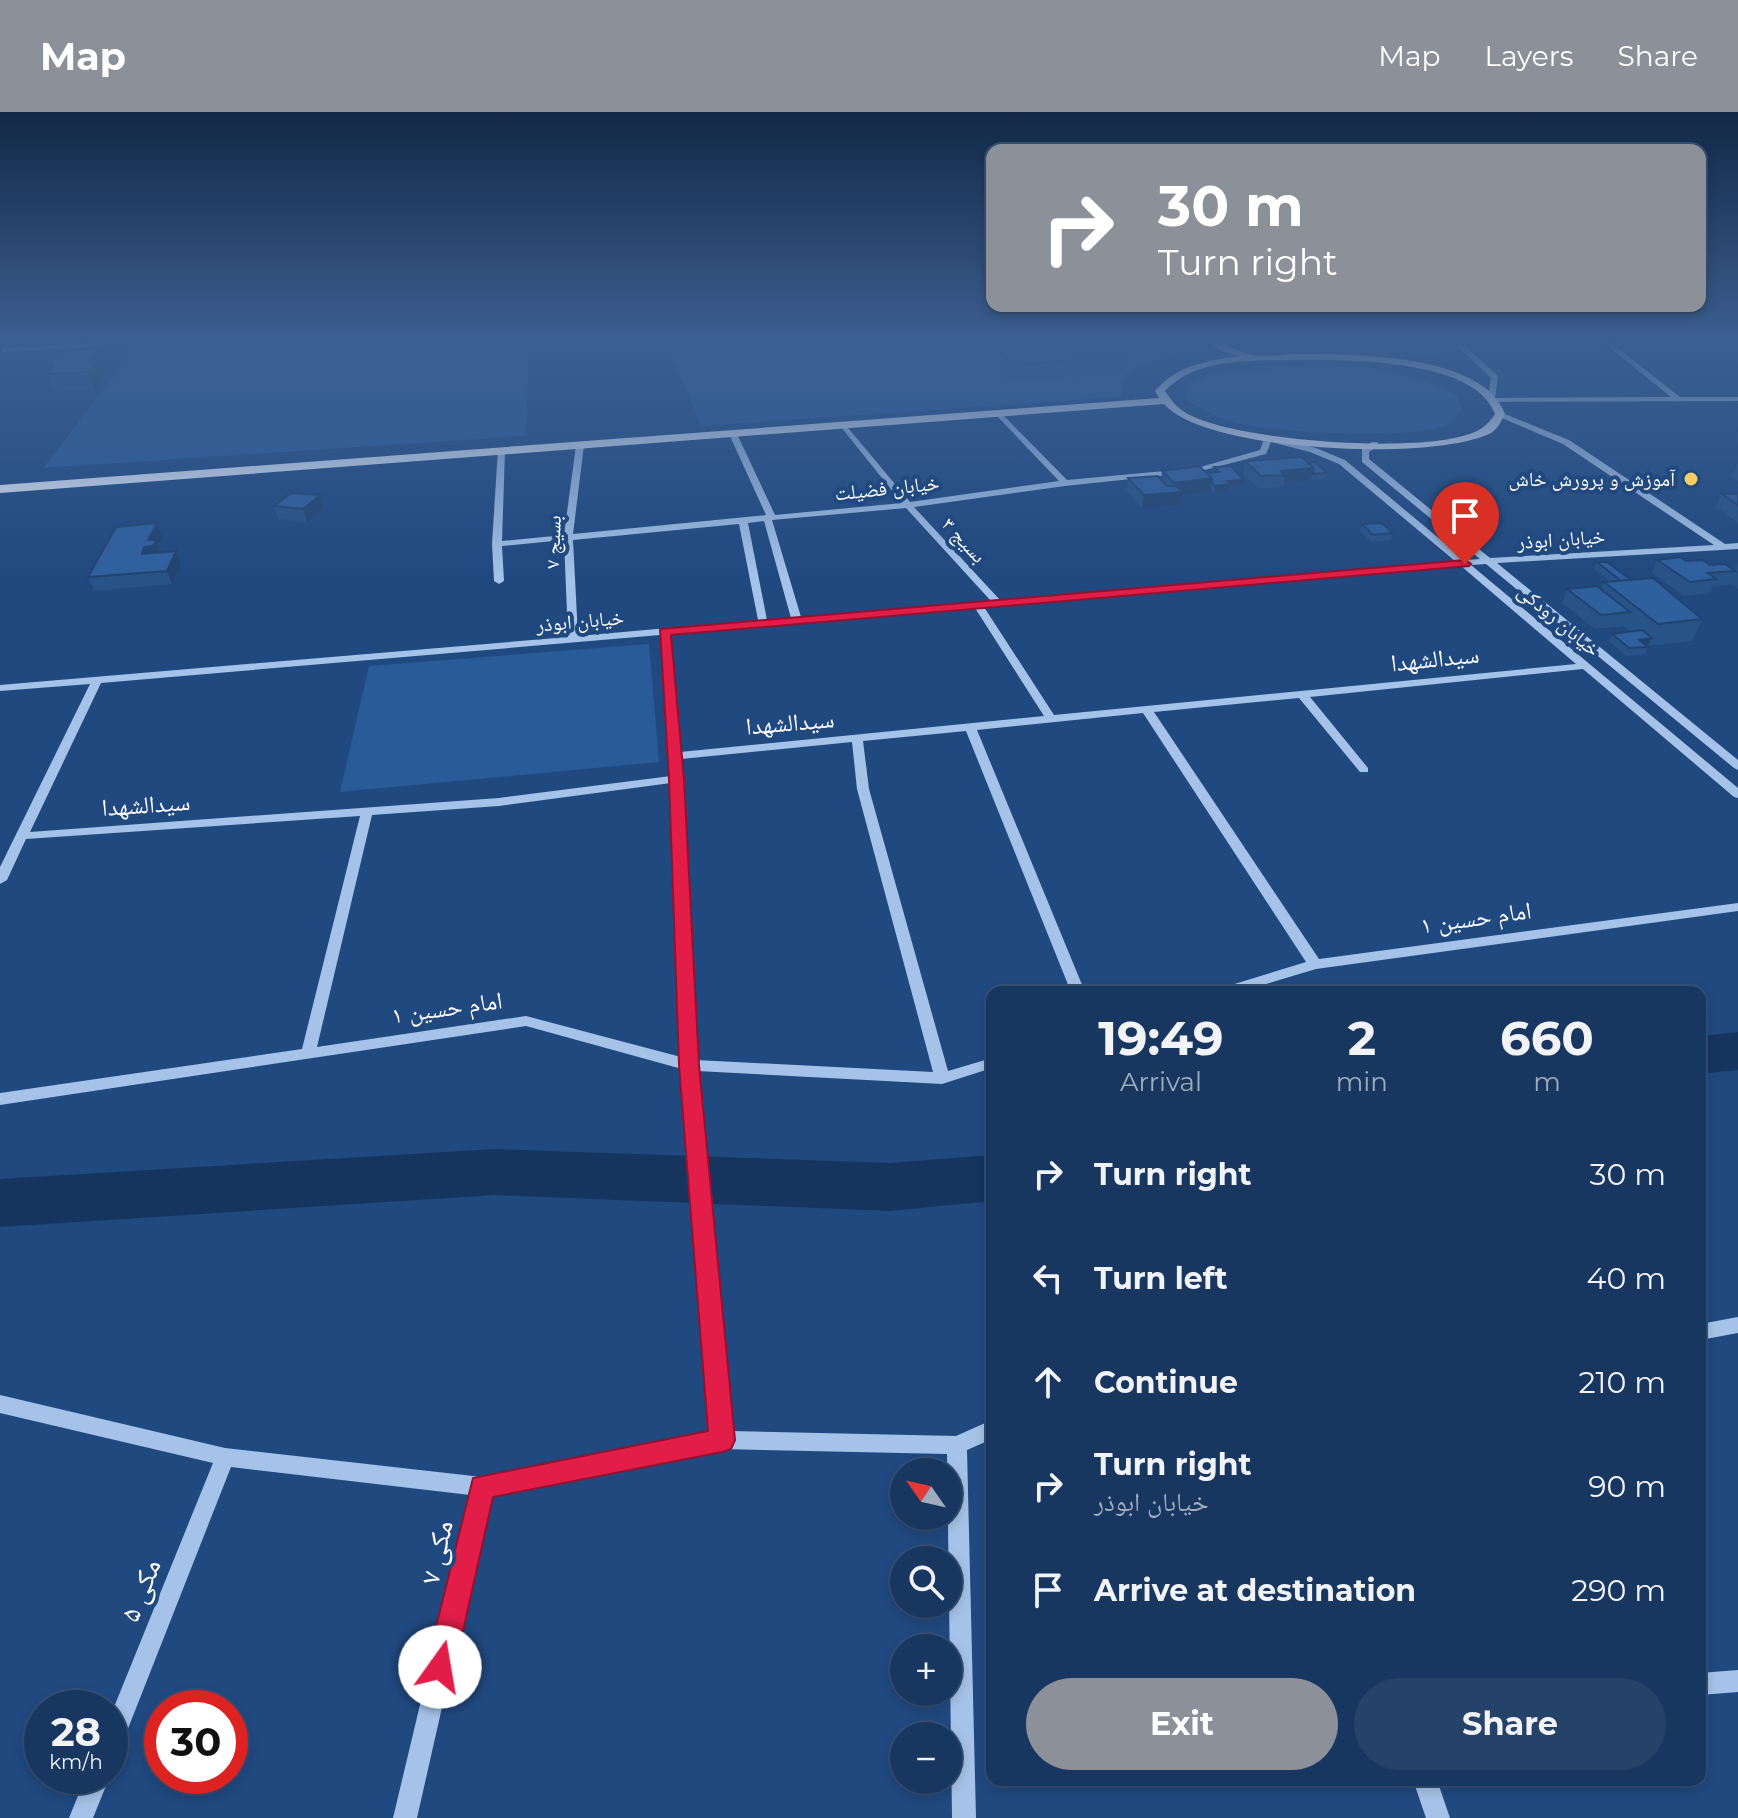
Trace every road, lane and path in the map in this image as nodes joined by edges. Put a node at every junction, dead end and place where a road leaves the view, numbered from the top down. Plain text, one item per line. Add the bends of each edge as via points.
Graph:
1 (935, 419) edge
2 (1004, 419) edge
3 (1188, 419) edge
4 (1497, 419) edge
5 (1511, 419) edge
6 (844, 425) junction
7 (733, 434) junction
8 (1268, 439) junction
9 (1375, 444) junction
10 (580, 445) junction
11 (501, 451) junction
12 (1065, 483) junction
13 (0, 489) edge
14 (908, 505) junction
15 (769, 517) junction
16 (743, 519) junction
17 (568, 536) junction
18 (497, 544) junction
19 (1722, 546) junction
20 (1738, 546) edge
21 (1491, 561) junction
22 (1465, 564) junction
23 (499, 581) dead end
24 (998, 603) junction
25 (978, 605) junction
26 (797, 620) junction
27 (763, 623) junction
28 (665, 632) junction
29 (573, 639) junction
30 (1586, 666) junction
31 (97, 680) junction
32 (0, 688) edge
33 (1302, 694) junction
34 (1146, 709) junction
35 (1051, 719) junction
36 (970, 726) junction
37 (857, 739) junction
38 (675, 756) junction
39 (1738, 766) edge
40 (1364, 770) dead end
41 (677, 779) junction
42 (1738, 794) edge
43 (367, 811) junction
44 (22, 836) junction
45 (0, 880) edge
46 (1738, 907) edge
47 (1315, 964) junction
48 (1076, 986) edge
49 (1243, 986) edge
50 (308, 1053) junction
51 (689, 1065) junction
52 (986, 1065) edge
53 (942, 1078) junction
54 (0, 1099) edge
55 (1738, 1325) edge
56 (1706, 1331) edge
57 (0, 1404) edge
58 (986, 1432) edge
59 (722, 1440) junction
60 (957, 1445) junction
61 (225, 1457) junction
62 (482, 1487) junction
63 (1738, 1681) edge
64 (1706, 1684) edge
65 (128, 1701) edge
66 (1427, 1786) edge
67 (91, 1794) edge
68 (81, 1818) edge
69 (405, 1818) edge
70 (964, 1818) edge
71 (1438, 1818) edge

1 - 6 main road
2 - 12 street
3 - 8 main road
4 - 9 main road via 1490,430 1460,441
5 - 19 street via 1566,442
6 - 7 main road
6 - 14 street, بسیج ۳
7 - 10 main road
7 - 15 street
8 - 9 main road
8 - 12 street, خیابان فضیلت via 1263,452 1197,470
8 - 22 street, خیابان رودکی via 1342,462
9 - 21 street, خیابان رودکی via 1365,451 1365,460
10 - 11 main road
10 - 17 street, بسیج ۷
11 - 13 main road
11 - 18 street
12 - 14 street, خیابان فضیلت
14 - 15 street, خیابان فضیلت
14 - 24 street, بسیج ۳
15 - 16 street, خیابان فضیلت
15 - 26 street
16 - 17 street, خیابان فضیلت
16 - 27 street
17 - 18 street, خیابان فضیلت
17 - 29 street, بسیج ۷
18 - 23 street
19 - 20 street, خیابان ابوذر
19 - 21 street, خیابان ابوذر
21 - 22 street, خیابان ابوذر
21 - 39 street, خیابان رودکی
22 - 24 street, خیابان ابوذر
22 - 30 street, خیابان رودکی
24 - 25 street, خیابان ابوذر
25 - 26 street, خیابان ابوذر
25 - 35 street
26 - 27 street, خیابان ابوذر
27 - 28 street, خیابان ابوذر
28 - 29 street, خیابان ابوذر
28 - 38 street
29 - 31 street, خیابان ابوذر
30 - 33 street, سیدالشهدا
30 - 42 street, خیابان رودکی
31 - 32 street, خیابان ابوذر
31 - 44 street
33 - 34 street, سیدالشهدا
33 - 40 street
34 - 35 street, سیدالشهدا
34 - 47 street
35 - 36 street, سیدالشهدا
36 - 37 street, سیدالشهدا
36 - 48 street
37 - 38 street, سیدالشهدا
37 - 53 street via 863,789
38 - 41 street
41 - 43 street, سیدالشهدا via 499,802
41 - 51 street
43 - 44 street, سیدالشهدا
43 - 50 street
44 - 45 street
46 - 47 street, امام حسین ۱
47 - 49 street, امام حسین ۱
50 - 51 street, امام حسین ۱ via 526,1021
50 - 54 street, امام حسین ۱
51 - 53 street, امام حسین ۱
51 - 59 street
52 - 53 street, امام حسین ۱
55 - 56 street
57 - 61 street
58 - 60 street
59 - 60 street
59 - 62 street
60 - 70 street
61 - 62 street
61 - 65 street, مکی ۵
62 - 69 street, مکی ۷
63 - 64 street
66 - 71 street
67 - 68 street

